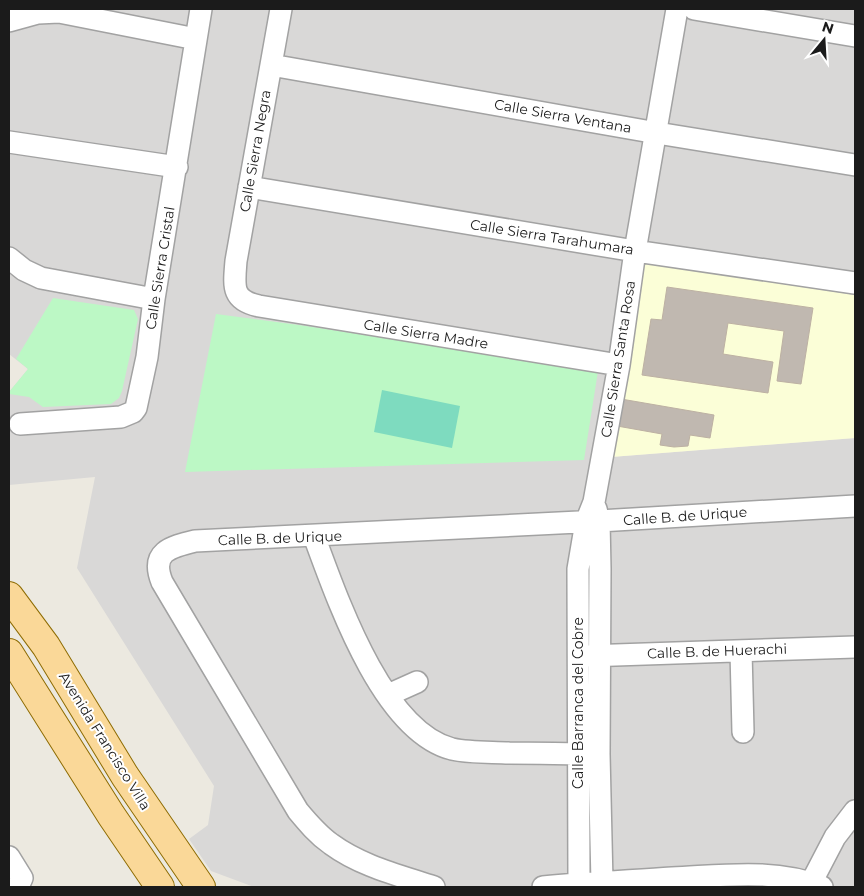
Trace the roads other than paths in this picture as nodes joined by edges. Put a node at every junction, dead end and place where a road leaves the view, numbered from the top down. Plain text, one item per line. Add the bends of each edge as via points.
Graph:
1 (201, 9) edge
2 (281, 9) edge
3 (677, 9) edge
4 (694, 9) edge
5 (795, 17) edge
6 (9, 21) edge
7 (855, 36) edge
8 (196, 39) junction
9 (271, 65) junction
10 (657, 133) junction
11 (9, 142) edge
12 (855, 165) edge
13 (177, 167) junction
14 (249, 187) junction
15 (636, 251) junction
16 (9, 258) edge
17 (855, 283) edge
18 (237, 294) joint
19 (154, 299) junction
20 (619, 365) junction
21 (20, 424) dead end
22 (855, 506) edge
23 (593, 515) junction
24 (314, 536) junction
25 (9, 596) edge
26 (855, 647) edge
27 (741, 651) junction
28 (9, 653) edge
29 (578, 656) junction
30 (600, 656) junction
31 (417, 682) dead end
32 (388, 695) junction
33 (743, 732) dead end
34 (578, 754) junction
35 (599, 754) junction
36 (855, 811) edge
37 (9, 857) edge
38 (602, 882) junction
39 (688, 882) edge
40 (579, 884) junction
41 (817, 885) edge
42 (18, 887) edge
43 (160, 887) edge
44 (201, 887) edge
45 (434, 887) edge
46 (543, 887) edge

1 - 8 street, Calle Sierra Cristal
2 - 9 street, Calle Sierra Negra
3 - 10 street, Calle Sierra Santa Rosa
4 - 5 street
5 - 7 street
6 - 8 street via 38,13 59,12
8 - 13 street, Calle Sierra Cristal
9 - 10 street, Calle Sierra Ventana
9 - 14 street, Calle Sierra Negra
10 - 12 street, Calle Sierra Ventana
10 - 15 street, Calle Sierra Santa Rosa
11 - 13 street
13 - 19 street, Calle Sierra Cristal
14 - 15 street, Calle Sierra Tarahumara
14 - 18 street, Calle Sierra Negra via 236,261 234,280
15 - 17 street, Calle Sierra Tarahumara
15 - 20 street, Calle Sierra Santa Rosa
16 - 19 street via 41,278
18 - 20 street, Calle Sierra Madre via 244,302 259,306
19 - 21 street, Calle Sierra Cristal via 139,401 133,412 121,417
20 - 23 street, Calle Sierra Santa Rosa
22 - 23 street, Calle B. de Urique
23 - 24 street, Calle B. de Urique
23 - 29 street, Calle Barranca del Cobre via 578,569
23 - 30 street, Calle Barranca del Cobre
24 - 32 street via 340,606
24 - 45 street, Calle B. de Urique via 195,541 174,546 159,557 159,574 298,811 330,844 366,865
25 - 44 main road, Avenida Francisco Villa via 46,646 125,776
26 - 27 street, Calle B. de Huerachi
27 - 30 street, Calle B. de Huerachi
27 - 33 street
28 - 43 main road via 111,816
29 - 30 street, Calle B. de Huerachi
29 - 34 street, Calle Barranca del Cobre
30 - 35 street, Calle Barranca del Cobre
31 - 32 street
32 - 34 street via 422,734 453,749
34 - 35 street
34 - 40 street, Calle Barranca del Cobre
35 - 38 street, Calle Barranca del Cobre
36 - 41 street via 835,837
37 - 42 street via 22,878
38 - 39 street
38 - 40 street
39 - 41 street via 723,875 779,877
40 - 46 street

